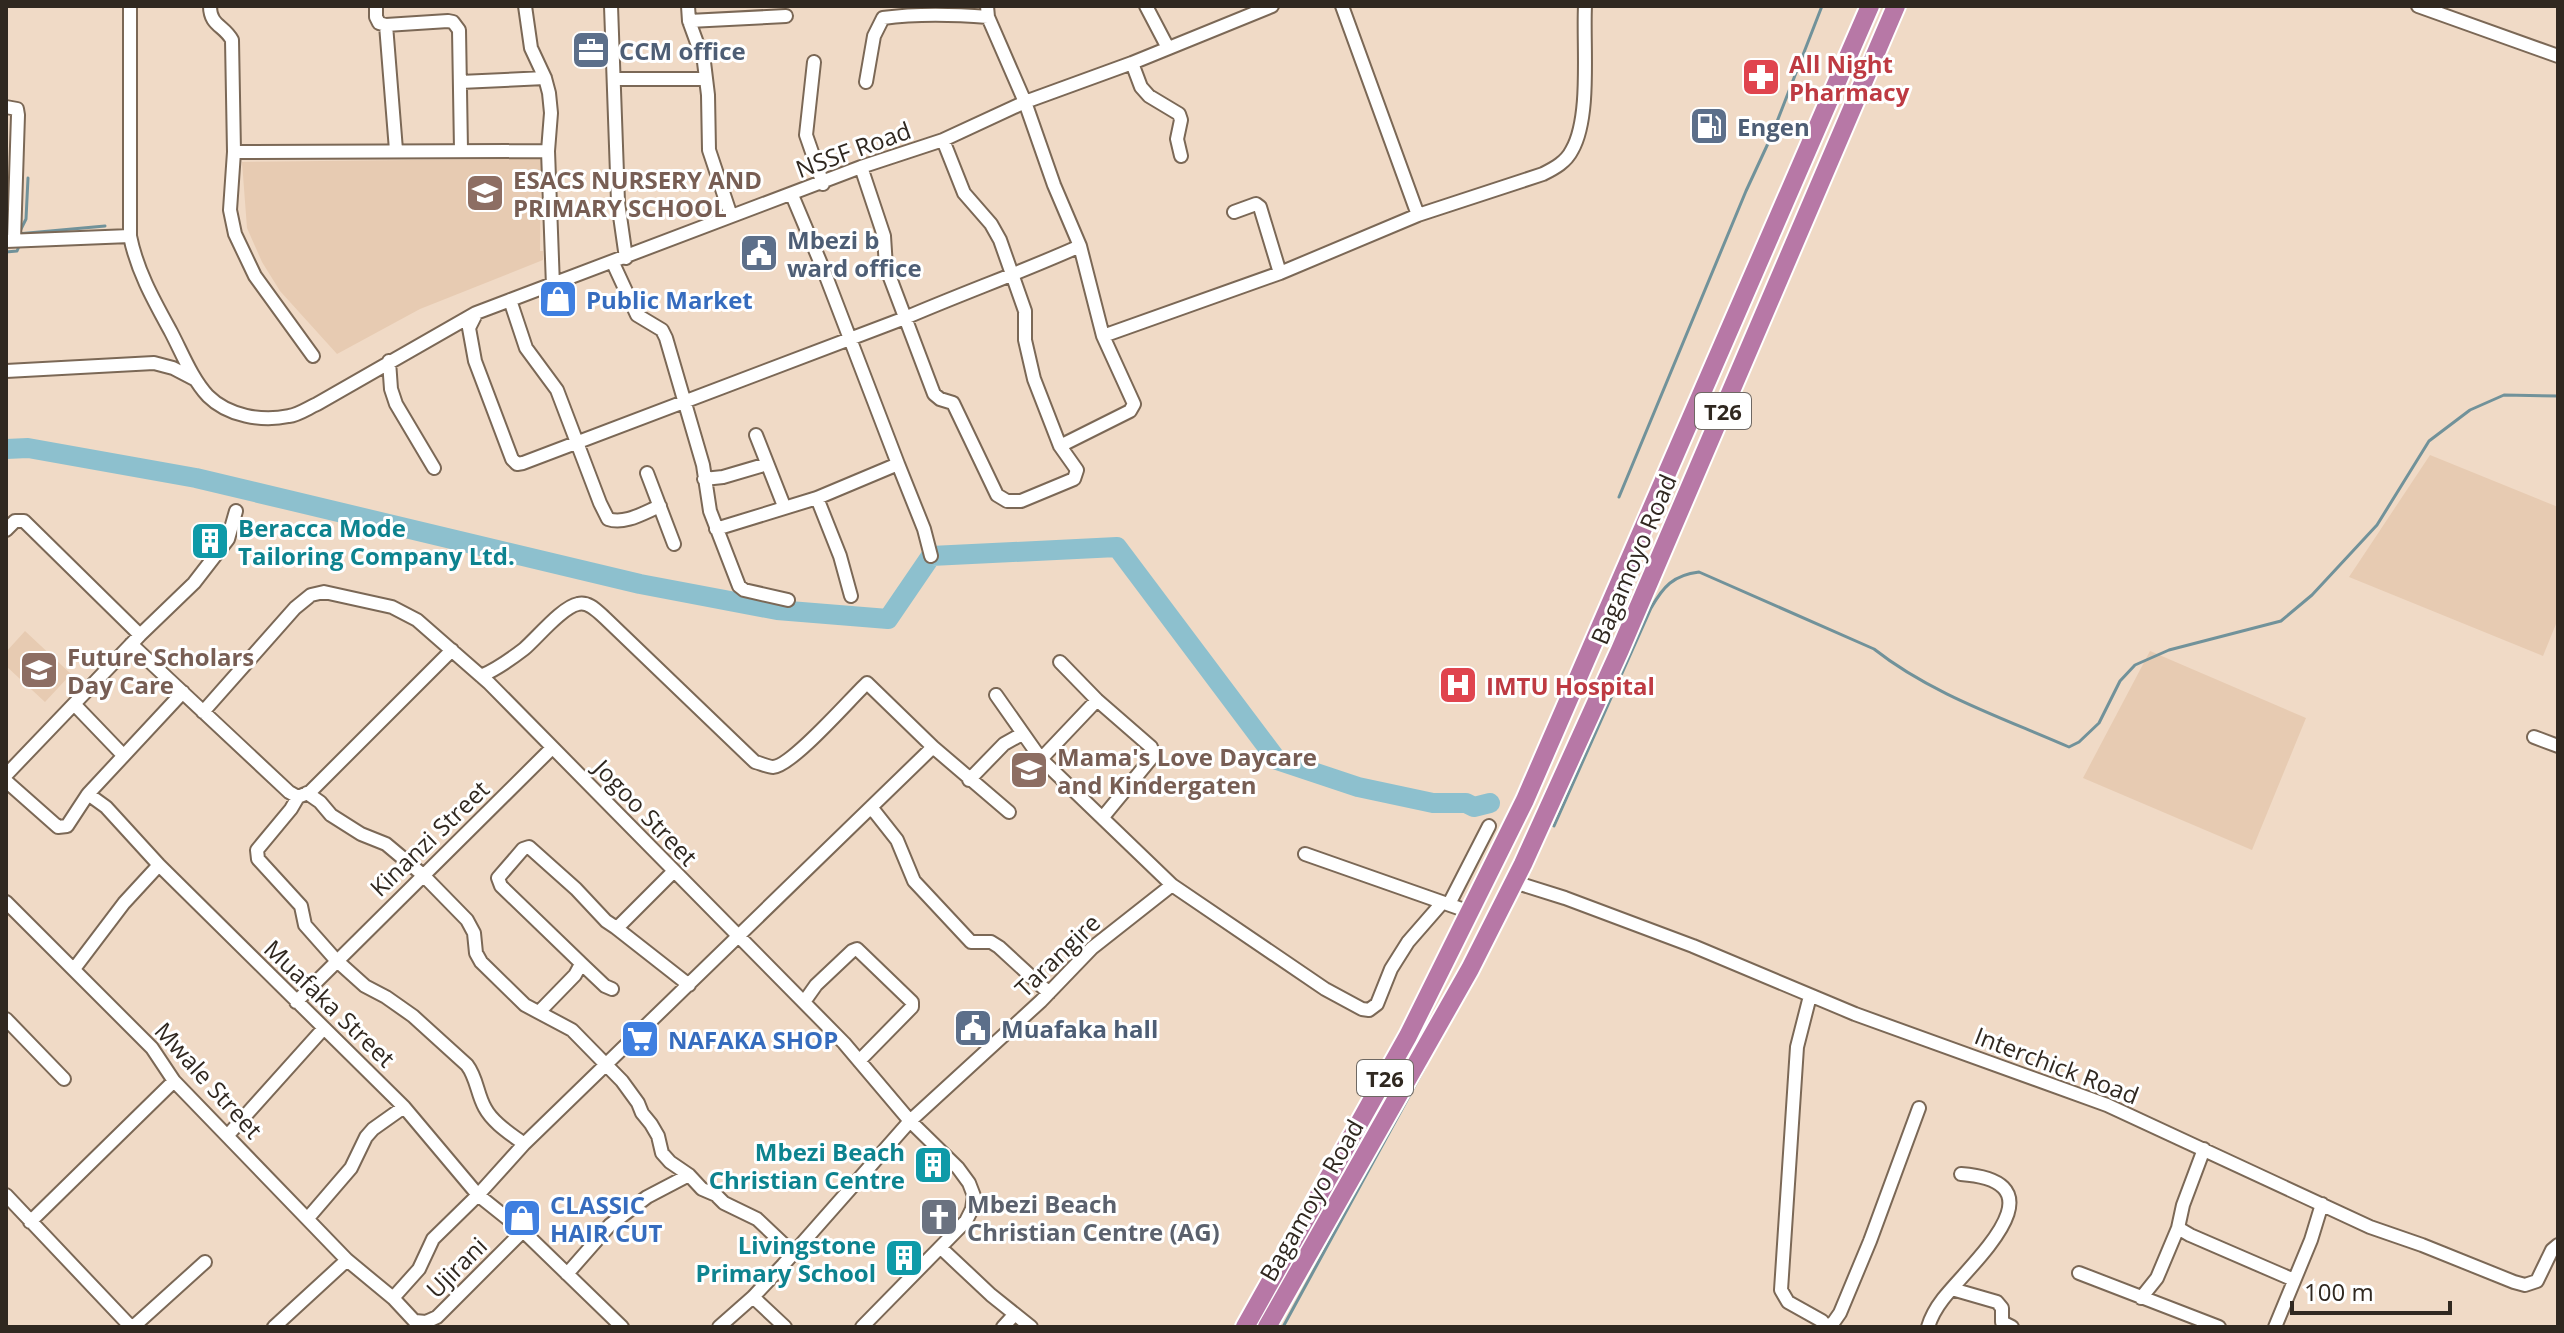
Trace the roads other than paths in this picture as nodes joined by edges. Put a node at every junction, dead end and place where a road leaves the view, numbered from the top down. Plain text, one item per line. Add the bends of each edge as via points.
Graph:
1 (130, 6) edge
2 (210, 6) edge
3 (376, 6) edge
4 (525, 6) edge
5 (611, 6) edge
6 (688, 6) edge
7 (1146, 6) edge
8 (1272, 6) edge
9 (1342, 6) edge
10 (1585, 6) edge
11 (1870, 6) edge
12 (1896, 6) edge
13 (2418, 6) edge
14 (988, 11) edge
15 (884, 12) edge
16 (786, 16) dead end
17 (689, 21) junction
18 (386, 25) junction
19 (1168, 48) junction
20 (2558, 56) edge
21 (814, 62) dead end
22 (1132, 63) junction
23 (545, 78) junction
24 (615, 79) junction
25 (706, 79) junction
26 (460, 82) junction
27 (866, 82) dead end
28 (1025, 102) junction
29 (6, 107) edge
30 (943, 140) junction
31 (396, 150) junction
32 (461, 150) junction
33 (548, 151) junction
34 (234, 152) junction
35 (1181, 156) dead end
36 (861, 167) junction
37 (823, 184) junction
38 (792, 195) junction
39 (1234, 212) dead end
40 (1418, 215) junction
41 (731, 216) junction
42 (130, 236) junction
43 (10, 241) edge
44 (1080, 246) junction
45 (620, 260) junction
46 (1280, 273) junction
47 (1014, 275) junction
48 (553, 286) junction
49 (510, 300) junction
50 (476, 313) junction
51 (905, 318) junction
52 (1103, 336) junction
53 (850, 339) junction
54 (313, 356) dead end
55 (389, 361) junction
56 (6, 371) edge
57 (196, 380) junction
58 (686, 401) junction
59 (756, 435) dead end
60 (577, 442) junction
61 (1060, 446) junction
62 (767, 464) junction
63 (898, 464) junction
64 (434, 468) dead end
65 (647, 473) dead end
66 (704, 479) junction
67 (817, 498) junction
68 (660, 506) junction
69 (784, 506) junction
70 (236, 511) dead end
71 (716, 529) junction
72 (6, 530) edge
73 (674, 544) dead end
74 (931, 556) dead end
75 (851, 596) dead end
76 (788, 600) dead end
77 (136, 639) junction
78 (452, 650) junction
79 (1060, 662) dead end
80 (481, 676) junction
81 (183, 692) junction
82 (996, 695) dead end
83 (1097, 700) junction
84 (74, 704) junction
85 (203, 712) junction
86 (1022, 734) junction
87 (2534, 737) dead end
88 (2558, 746) edge
89 (933, 747) junction
90 (552, 748) junction
91 (123, 755) junction
92 (1041, 759) junction
93 (6, 776) edge
94 (969, 780) junction
95 (88, 794) junction
96 (303, 795) junction
97 (871, 807) junction
98 (1009, 812) dead end
99 (1103, 817) junction
100 (1489, 826) dead end
101 (1305, 854) dead end
102 (159, 865) junction
103 (674, 871) junction
104 (423, 875) junction
105 (1514, 882) junction
106 (1172, 885) junction
107 (6, 902) edge
108 (1445, 904) junction
109 (1470, 912) junction
110 (615, 927) junction
111 (738, 937) junction
112 (336, 960) junction
113 (581, 964) junction
114 (74, 969) junction
115 (689, 985) junction
116 (612, 989) dead end
117 (1049, 993) junction
118 (1810, 996) junction
119 (296, 1002) junction
120 (804, 1002) junction
121 (540, 1011) junction
122 (6, 1019) edge
123 (324, 1028) junction
124 (859, 1061) junction
125 (607, 1064) junction
126 (64, 1079) dead end
127 (174, 1081) junction
128 (404, 1107) junction
129 (1919, 1108) dead end
130 (910, 1121) junction
131 (228, 1135) junction
132 (524, 1144) junction
133 (2204, 1149) junction
134 (1961, 1174) dead end
135 (689, 1175) junction
136 (6, 1195) edge
137 (478, 1195) junction
138 (2322, 1204) junction
139 (308, 1218) junction
140 (30, 1222) junction
141 (2178, 1228) junction
142 (523, 1231) junction
143 (2558, 1245) edge
144 (941, 1248) junction
145 (793, 1253) junction
146 (347, 1260) junction
147 (205, 1262) dead end
148 (2079, 1273) dead end
149 (567, 1274) junction
150 (2294, 1280) junction
151 (1952, 1289) junction
152 (753, 1297) junction
153 (393, 1298) junction
154 (2141, 1298) junction
155 (1014, 1315) junction
156 (417, 1324) edge
157 (1825, 1326) edge
158 (132, 1327) edge
159 (274, 1327) edge
160 (622, 1327) edge
161 (719, 1327) edge
162 (785, 1327) edge
163 (862, 1327) edge
164 (1003, 1327) edge
165 (1031, 1327) edge
166 (1245, 1327) edge
167 (1267, 1327) edge
168 (1928, 1327) edge
169 (2012, 1327) edge
170 (2219, 1327) edge
171 (2275, 1327) edge

1 - 42 street
2 - 34 street via 212,20 232,40
3 - 18 street via 379,23
4 - 23 street via 531,48
5 - 24 street
6 - 17 street
7 - 19 street
8 - 19 street, NSSF Road
9 - 40 street
10 - 40 street via 1580,133 1571,153 1543,174
11 - 109 highway, Bagamoyo Road / T26 via 1525,800
12 - 105 highway, Bagamoyo Road / T26 via 1620,650
13 - 20 street
14 - 15 street
14 - 28 street
15 - 27 street
16 - 17 street
17 - 25 street
18 - 26 street via 453,22 459,30
18 - 31 street
19 - 22 street, NSSF Road
21 - 37 street via 806,135
22 - 28 street, NSSF Road
22 - 35 street via 1149,96 1179,114
23 - 26 street
23 - 33 street via 551,113
24 - 25 street
24 - 45 street
25 - 41 street via 709,150
26 - 32 street
28 - 30 street, NSSF Road
28 - 44 street
29 - 43 street via 17,109 18,115
30 - 36 street, NSSF Road
30 - 47 street via 964,193 991,224
31 - 32 street
31 - 34 street
32 - 33 street
33 - 48 street
34 - 54 street via 230,210 235,234 255,276
36 - 37 street, NSSF Road
36 - 51 street
37 - 38 street, NSSF Road
38 - 41 street, NSSF Road
38 - 53 street
39 - 46 street via 1260,207
40 - 46 street
41 - 45 street, NSSF Road
42 - 43 street
42 - 57 street via 150,294
44 - 47 street
44 - 52 street
45 - 48 street, NSSF Road
45 - 58 street via 637,315 662,330
46 - 52 street
47 - 51 street
47 - 61 street via 1025,311 1034,379
48 - 49 street, NSSF Road
49 - 50 street, NSSF Road
49 - 60 street via 526,348 557,390
50 - 55 street, NSSF Road
50 - 60 street via 469,328 473,353 512,459 523,463
51 - 53 street
51 - 61 street via 934,394 953,403 997,495 1021,501 1074,479 1077,470
52 - 61 street via 1133,408
53 - 58 street
53 - 63 street
55 - 57 street, NSSF Road via 292,416 244,416 210,397
55 - 64 street via 396,404
56 - 57 street via 154,363
58 - 60 street
58 - 66 street
59 - 62 street
60 - 68 street via 608,519 622,521
62 - 66 street
62 - 69 street
63 - 67 street
63 - 74 street
65 - 68 street
66 - 71 street
67 - 69 street
67 - 75 street
68 - 73 street
69 - 71 street
70 - 77 street via 218,553
71 - 76 street via 739,586
72 - 77 street via 15,521 24,521
77 - 81 street
77 - 84 street
78 - 80 street, Jogoo Street
78 - 85 street, Jogoo Street via 404,612 324,592 311,595
78 - 96 street
79 - 83 street
80 - 89 street via 523,649 569,608 587,604 755,762 774,767 787,761 867,683
80 - 90 street, Jogoo Street
81 - 85 street
81 - 91 street
82 - 86 street
83 - 92 street
83 - 99 street via 1154,755
84 - 91 street
84 - 93 street
85 - 96 street via 289,792
86 - 92 street
86 - 94 street via 1004,744
87 - 88 street
89 - 94 street
89 - 97 street
90 - 103 street, Jogoo Street
90 - 104 street, Kinanzi Street
91 - 95 street
92 - 99 street
93 - 95 street via 58,827 67,826
94 - 98 street
95 - 102 street, Muafaka Street
96 - 104 street via 361,834 386,844
96 - 112 street via 256,855 301,906 305,925
97 - 111 street
97 - 117 street via 897,840 914,881 948,919 971,942 999,947
99 - 106 street
100 - 108 street
101 - 108 street
102 - 114 street
102 - 119 street, Muafaka Street
103 - 110 street
103 - 111 street, Jogoo Street
104 - 112 street, Kinanzi Street
104 - 121 street via 467,920 481,962 525,1005
105 - 118 street, Interchick Road via 1693,946
105 - 167 highway, Bagamoyo Road / T26
106 - 108 street via 1325,989 1369,1010 1377,1004 1399,956
106 - 117 street, Tarangire via 1092,948
107 - 114 street, Mwale Street
108 - 109 street
109 - 166 highway, Bagamoyo Road / T26 via 1400,1050
110 - 113 street via 532,849 523,849 498,881
110 - 115 street
111 - 115 street
111 - 120 street, Jogoo Street
112 - 119 street, Kinanzi Street
112 - 132 street via 413,1016 467,1065 483,1106
113 - 116 street
113 - 121 street
114 - 127 street, Mwale Street via 152,1048
115 - 125 street
117 - 130 street, Tarangire
118 - 133 street, Interchick Road via 2107,1105
118 - 157 street via 1797,1047 1781,1290 1788,1302
119 - 123 street, Muafaka Street
120 - 124 street, Jogoo Street
120 - 124 street via 857,949 912,1002
121 - 125 street via 572,1030
122 - 126 street
123 - 128 street, Muafaka Street
123 - 131 street
124 - 130 street, Jogoo Street
125 - 132 street
125 - 135 street via 638,1103 662,1153
127 - 131 street, Mwale Street
127 - 140 street
128 - 137 street, Muafaka Street
128 - 139 street via 366,1137 351,1168
129 - 157 street via 1840,1313
130 - 144 street, Jogoo Street via 958,1168 974,1196 966,1221
130 - 145 street, Tarangire
131 - 139 street, Mwale Street
132 - 137 street
133 - 138 street, Interchick Road
133 - 141 street
134 - 151 street via 1993,1179 2009,1201 2001,1231
135 - 145 street via 702,1189 757,1219
135 - 149 street via 610,1225
136 - 140 street
137 - 142 street, Muafaka Street
137 - 153 street via 433,1239 419,1269
138 - 143 street, Interchick Road via 2525,1285 2537,1281
138 - 150 street
139 - 146 street, Mwale Street
140 - 158 street
141 - 150 street
141 - 154 street via 2157,1278
142 - 149 street, Muafaka Street
142 - 156 street, Ujirani via 437,1317
144 - 155 street
144 - 163 street, Jogoo Street
145 - 152 street, Tarangire
146 - 153 street, Mwale Street
146 - 159 street
147 - 158 street
148 - 154 street
149 - 160 street, Muafaka Street
150 - 171 street
151 - 168 street
151 - 169 street via 1997,1302 2002,1322
152 - 161 street, Tarangire
152 - 162 street
153 - 156 street, Mwale Street
154 - 170 street
155 - 164 street
155 - 165 street

